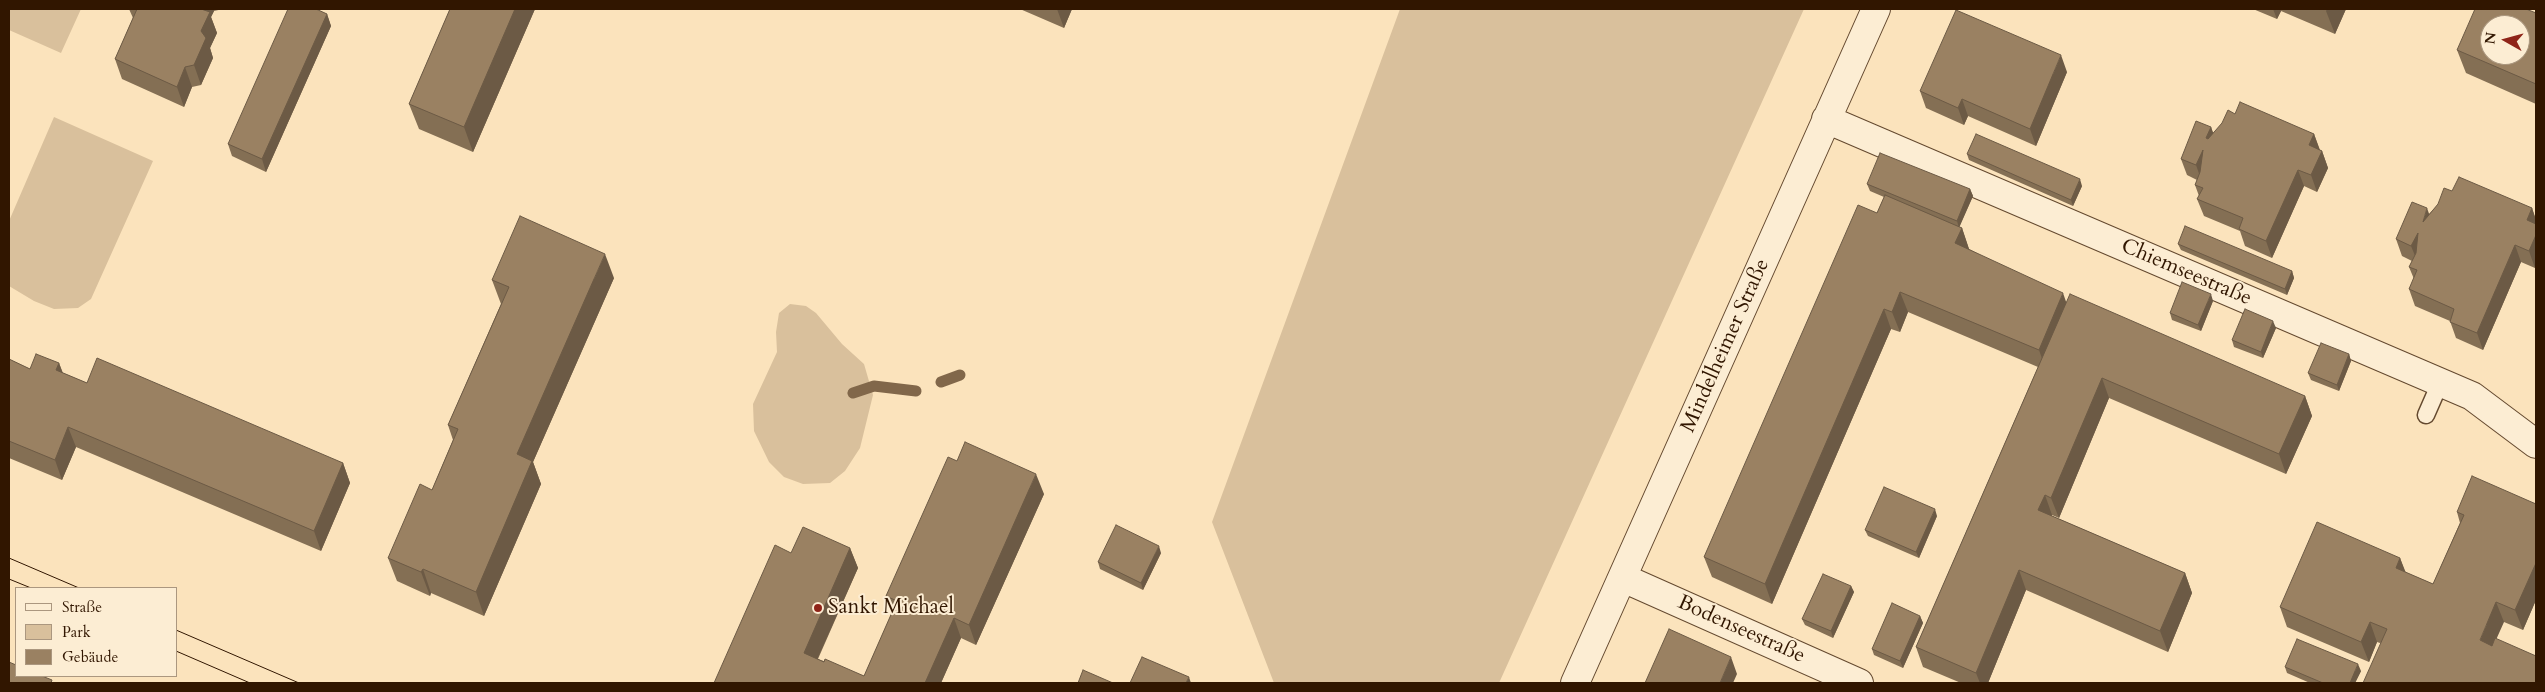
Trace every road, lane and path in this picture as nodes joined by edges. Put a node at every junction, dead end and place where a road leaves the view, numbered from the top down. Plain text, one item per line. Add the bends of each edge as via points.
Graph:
1 (1876, 9) edge
2 (1826, 118) junction
3 (2440, 383) junction
4 (2426, 415) dead end
5 (2536, 444) edge
6 (1623, 578) junction
7 (1574, 683) edge
8 (1859, 683) edge

1 - 2 street, Mindelheimer Straße
2 - 3 street, Chiemseestraße
2 - 6 street, Mindelheimer Straße
3 - 4 lane
3 - 5 street, Chiemseestraße via 2472,396
6 - 7 street, Mindelheimer Straße
6 - 8 street, Bodenseestraße

